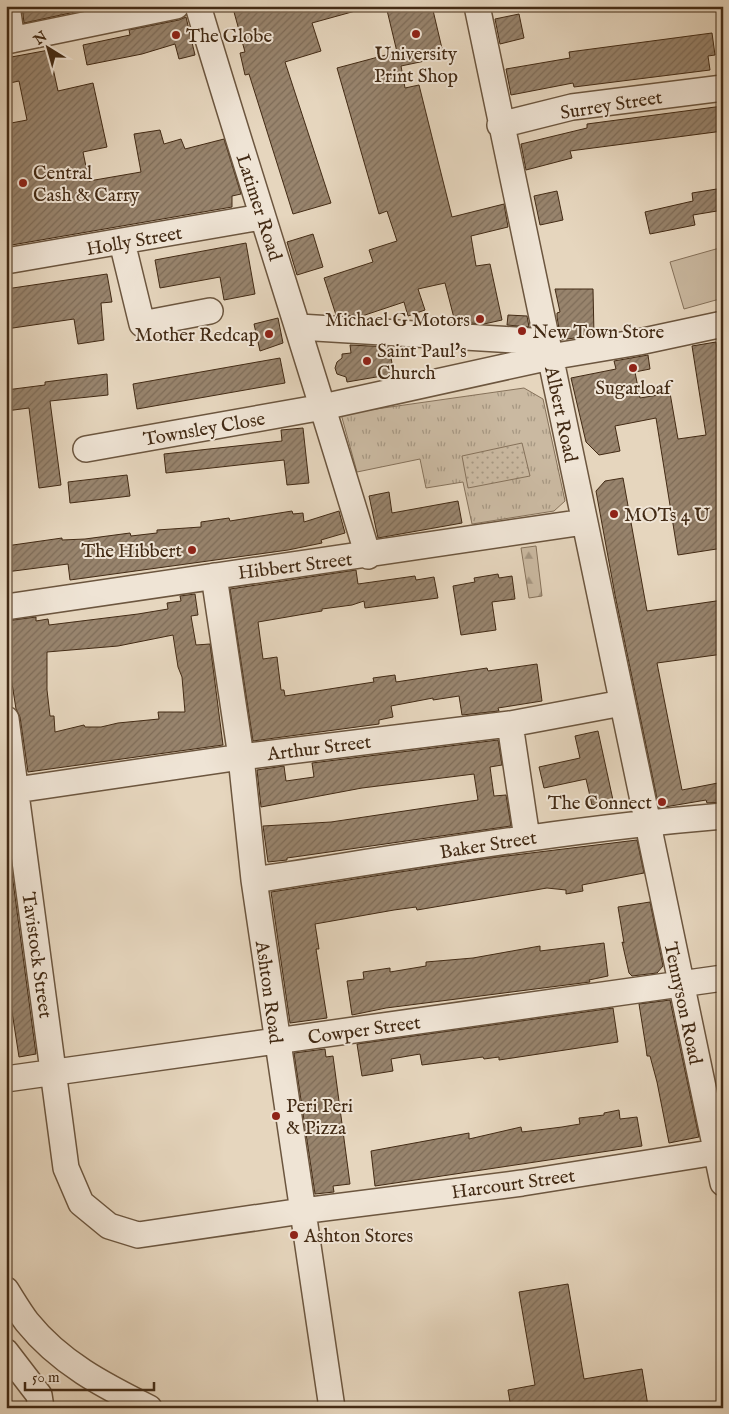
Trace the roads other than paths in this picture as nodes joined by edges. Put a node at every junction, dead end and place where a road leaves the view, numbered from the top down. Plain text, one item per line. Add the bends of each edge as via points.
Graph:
1 (7, 6) edge
2 (176, 6) edge
3 (198, 6) edge
4 (477, 6) edge
5 (9, 40) edge
6 (723, 88) edge
7 (500, 125) junction
8 (262, 217) junction
9 (122, 242) junction
10 (6, 261) edge
11 (210, 311) dead end
12 (723, 324) edge
13 (299, 327) junction
14 (549, 349) junction
15 (323, 407) junction
16 (86, 449) dead end
17 (584, 522) junction
18 (368, 556) junction
19 (214, 576) junction
20 (6, 607) edge
21 (622, 704) junction
22 (6, 720) edge
23 (510, 724) junction
24 (241, 757) junction
25 (16, 790) junction
26 (723, 816) edge
27 (647, 822) junction
28 (528, 838) junction
29 (254, 880) junction
30 (723, 978) edge
31 (680, 983) junction
32 (278, 1041) junction
33 (54, 1072) junction
34 (6, 1079) edge
35 (720, 1151) edge
36 (723, 1182) edge
37 (302, 1211) junction
38 (6, 1290) edge
39 (6, 1352) edge
40 (41, 1408) edge
41 (149, 1408) edge
42 (332, 1408) edge

1 - 5 street
2 - 5 street
3 - 8 street, Latimer Road
4 - 7 street, Albert Road
6 - 7 street, Surrey Street via 572,107
7 - 14 street, Albert Road
8 - 9 street, Holly Street
8 - 13 street, Latimer Road
9 - 10 street, Holly Street
9 - 11 street via 142,324
12 - 14 street via 640,342
13 - 14 street
13 - 15 street, Latimer Road
14 - 15 street, Townsley Close
14 - 17 street, Albert Road
15 - 16 street, Townsley Close
15 - 18 street, Latimer Road
17 - 18 street, Hibbert Street
17 - 21 street, Albert Road
18 - 19 street, Hibbert Street
19 - 20 street, Hibbert Street
19 - 24 street, Ashton Road
21 - 23 street, Arthur Street
21 - 27 street, Albert Road
22 - 25 street, Tavistock Street
23 - 24 street, Arthur Street
23 - 28 street
24 - 25 street, Arthur Street
24 - 29 street, Ashton Road
25 - 33 street, Tavistock Street
26 - 27 street, Baker Street
27 - 28 street, Baker Street
27 - 31 street, Tennyson Road
28 - 29 street, Baker Street
29 - 32 street, Ashton Road
30 - 31 street, Cowper Street
31 - 32 street, Cowper Street
31 - 35 street, Tennyson Road
32 - 33 street, Cowper Street
32 - 37 street, Ashton Road
33 - 34 street, Cowper Street
33 - 37 street, Tavistock Street via 66,1168 81,1203 108,1226 138,1235
35 - 36 street, Tennyson Road
35 - 37 street, Harcourt Street via 522,1183
37 - 42 street, Ashton Road
38 - 41 street via 28,1323 70,1364
39 - 40 street via 39,1395

